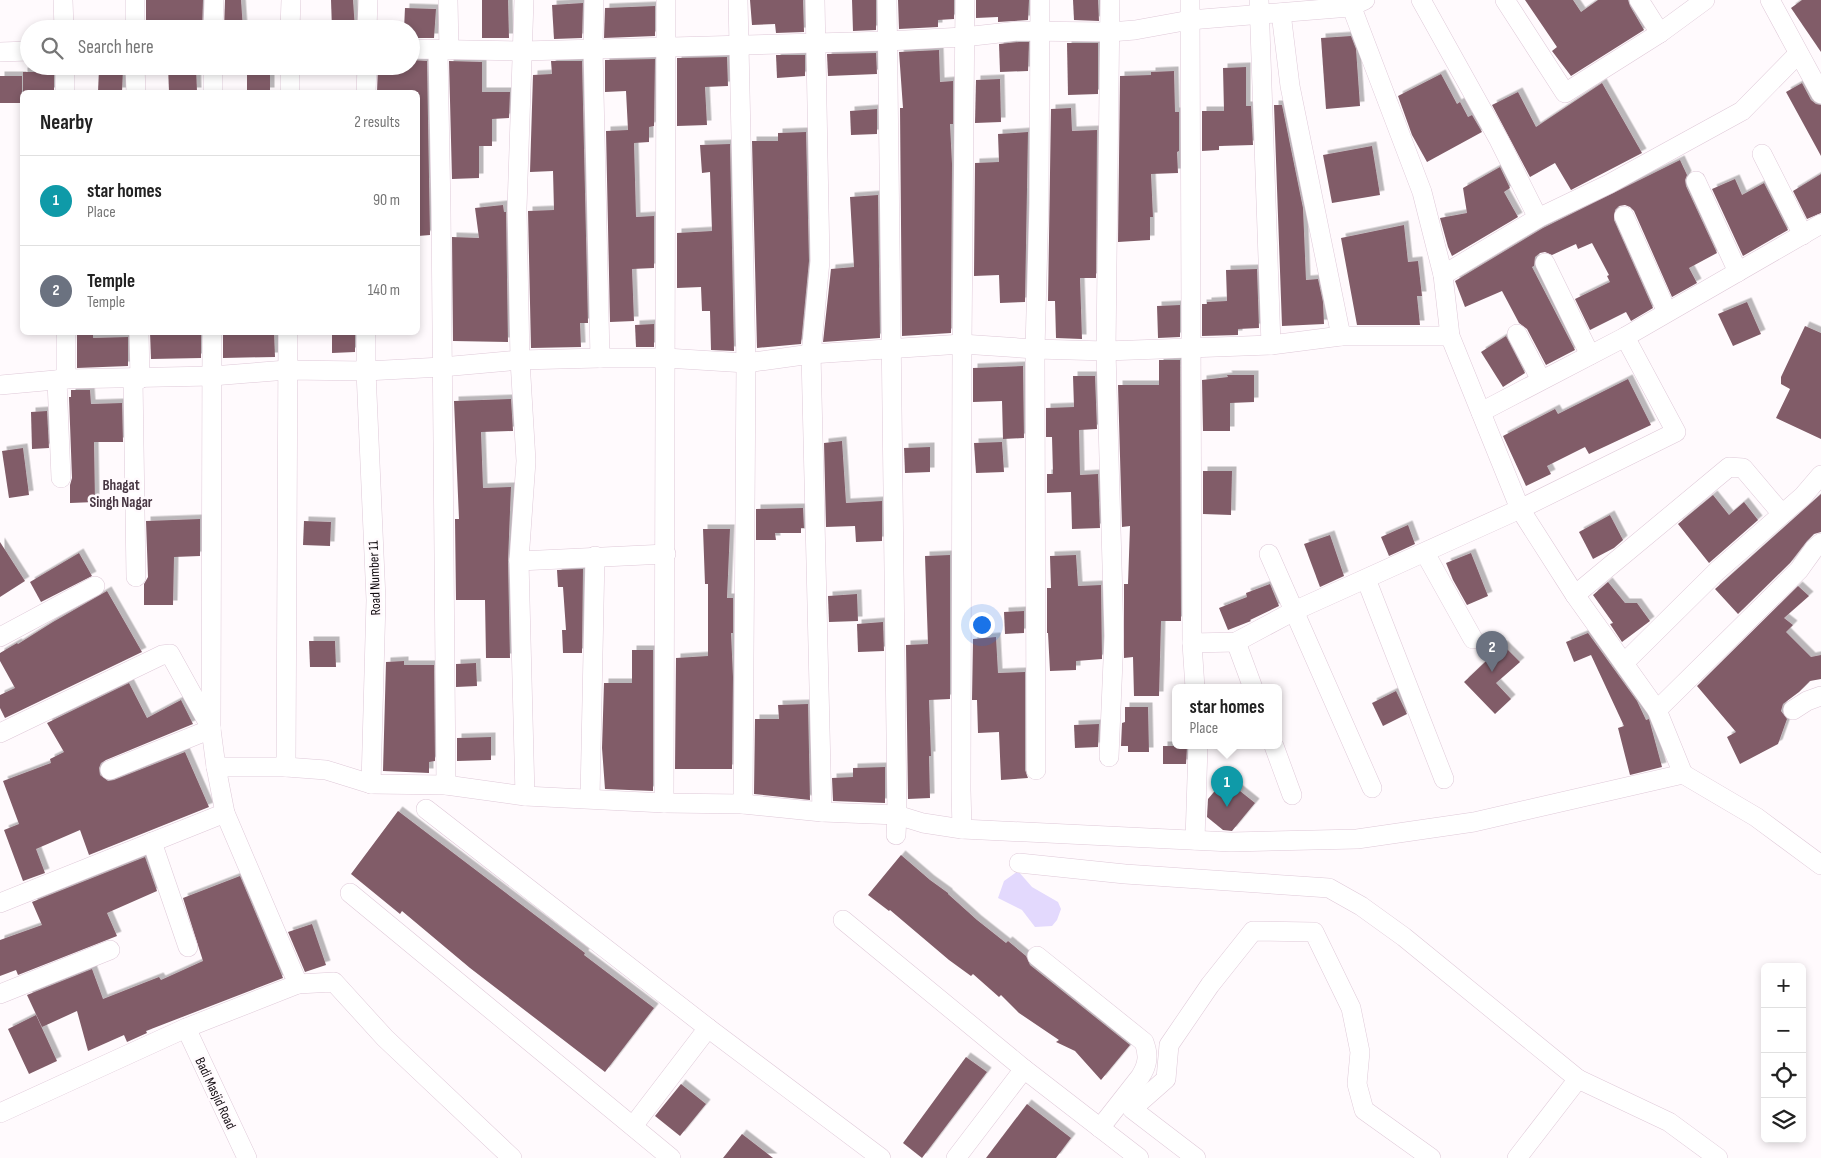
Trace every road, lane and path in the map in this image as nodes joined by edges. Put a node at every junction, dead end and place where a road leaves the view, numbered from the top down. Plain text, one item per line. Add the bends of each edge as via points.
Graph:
1 (63, 0) edge
2 (135, 0) edge
3 (214, 0) edge
4 (291, 0) edge
5 (368, 0) edge
6 (448, 0) edge
7 (524, 0) edge
8 (594, 0) edge
9 (666, 0) edge
10 (738, 0) edge
11 (815, 0) edge
12 (887, 0) edge
13 (965, 0) edge
14 (1040, 0) edge
15 (1110, 0) edge
16 (1190, 0) edge
17 (1421, 0) edge
18 (1505, 0) edge
19 (1639, 0) edge
20 (1706, 0) edge
21 (1770, 0) edge
22 (1355, 2) edge
23 (1259, 8) edge
24 (1281, 13) junction
25 (64, 20) edge
26 (135, 20) edge
27 (213, 20) edge
28 (290, 20) edge
29 (367, 20) edge
30 (1190, 20) junction
31 (1040, 30) junction
32 (1110, 32) junction
33 (1660, 33) junction
34 (964, 37) junction
35 (887, 41) junction
36 (815, 43) junction
37 (738, 44) junction
38 (665, 46) junction
39 (593, 48) junction
40 (420, 49) edge
41 (444, 50) junction
42 (20, 51) edge
43 (522, 51) junction
44 (0, 52) edge
45 (1798, 54) junction
46 (65, 75) edge
47 (135, 75) edge
48 (213, 75) edge
49 (290, 75) edge
50 (366, 75) edge
51 (65, 90) edge
52 (136, 90) edge
53 (212, 90) edge
54 (290, 90) edge
55 (366, 90) edge
56 (1821, 94) edge
57 (1762, 154) dead end
58 (1696, 181) dead end
59 (1624, 216) dead end
60 (1538, 218) junction
61 (1821, 224) edge
62 (1802, 235) junction
63 (1545, 263) dead end
64 (1738, 272) junction
65 (1443, 275) junction
66 (1668, 312) junction
67 (1517, 334) dead end
68 (66, 335) edge
69 (139, 335) edge
70 (212, 335) edge
71 (288, 335) edge
72 (366, 335) edge
73 (1341, 336) junction
74 (1450, 336) junction
75 (1624, 337) junction
76 (962, 344) junction
77 (1271, 345) junction
78 (1191, 348) junction
79 (892, 349) junction
80 (1035, 349) junction
81 (1106, 351) junction
82 (811, 354) junction
83 (1590, 354) junction
84 (600, 358) junction
85 (666, 358) junction
86 (520, 360) junction
87 (746, 363) junction
88 (442, 367) junction
89 (287, 370) junction
90 (366, 371) junction
91 (212, 376) junction
92 (137, 379) junction
93 (62, 380) junction
94 (1541, 380) junction
95 (0, 385) edge
96 (1481, 412) junction
97 (1821, 475) edge
98 (61, 478) dead end
99 (1520, 509) junction
100 (1782, 514) junction
101 (1821, 544) edge
102 (1425, 553) junction
103 (666, 554) junction
104 (1269, 554) dead end
105 (596, 556) junction
106 (519, 561) junction
107 (136, 578) dead end
108 (1366, 579) junction
109 (95, 586) dead end
110 (1575, 595) junction
111 (1294, 610) junction
112 (0, 636) edge
113 (1473, 639) dead end
114 (1236, 642) junction
115 (1192, 643) junction
116 (1624, 662) junction
117 (1195, 684) edge
118 (1252, 684) edge
119 (1821, 696) edge
120 (1657, 710) junction
121 (1793, 710) dead end
122 (211, 729) junction
123 (0, 733) edge
124 (1198, 749) edge
125 (1275, 749) edge
126 (1109, 757) dead end
127 (216, 767) junction
128 (286, 767) junction
129 (110, 770) dead end
130 (1036, 770) dead end
131 (1683, 774) junction
132 (1444, 779) dead end
133 (371, 784) junction
134 (446, 785) junction
135 (1372, 788) dead end
136 (1292, 795) dead end
137 (524, 796) junction
138 (590, 798) junction
139 (664, 803) junction
140 (743, 804) junction
141 (426, 809) dead end
142 (225, 812) junction
143 (822, 812) junction
144 (897, 823) junction
145 (962, 829) junction
146 (1195, 840) junction
147 (152, 842) junction
148 (1019, 863) dead end
149 (1821, 865) edge
150 (350, 894) dead end
151 (0, 903) edge
152 (842, 920) dead end
153 (188, 947) dead end
154 (110, 950) dead end
155 (1037, 956) dead end
156 (298, 984) junction
157 (0, 994) edge
158 (186, 1028) junction
159 (708, 1028) junction
160 (1024, 1070) junction
161 (1578, 1079) junction
162 (0, 1112) edge
163 (632, 1126) junction
164 (1100, 1128) junction
165 (247, 1158) edge
166 (512, 1158) edge
167 (671, 1158) edge
168 (881, 1158) edge
169 (956, 1158) edge
170 (1139, 1158) edge
171 (1196, 1158) edge
172 (1431, 1158) edge
173 (1517, 1158) edge
174 (1718, 1158) edge

1 - 25 street
2 - 26 street
3 - 27 street
4 - 28 street
5 - 29 street
6 - 41 street
7 - 43 street
8 - 39 street
9 - 38 street
10 - 37 street
11 - 36 street
12 - 35 street
13 - 34 street
14 - 31 street
15 - 32 street
16 - 30 street
17 - 60 street via 1499,140
18 - 33 street via 1564,93
19 - 33 street
20 - 33 street
21 - 45 street
22 - 24 street
22 - 65 street via 1422,192
23 - 24 street
23 - 30 street
23 - 77 street
24 - 73 street via 1290,86
30 - 32 street
30 - 78 street
31 - 32 street
31 - 34 street
31 - 80 street
32 - 81 street
34 - 35 street
34 - 76 street
35 - 36 street
35 - 79 street
36 - 37 street
36 - 82 street via 820,261
37 - 38 street
37 - 87 street
38 - 39 street
38 - 85 street
39 - 43 street
39 - 84 street
40 - 41 street
41 - 43 street
41 - 88 street
42 - 44 street
43 - 86 street via 517,208
45 - 56 street
45 - 60 street via 1742,111 1609,184
46 - 51 street
47 - 52 street
48 - 53 street
49 - 54 street
50 - 55 street
57 - 62 street
58 - 64 street
59 - 66 street
60 - 65 street
61 - 62 street
62 - 64 street
63 - 83 street
64 - 66 street
65 - 74 street
66 - 75 street
67 - 94 street
68 - 93 street
69 - 92 street
70 - 91 street
71 - 89 street
72 - 90 street, Road Number 11
73 - 74 street
73 - 77 street
74 - 96 street
75 - 83 street
75 - 99 street via 1676,432
76 - 79 street
76 - 80 street
76 - 145 street
77 - 78 street
78 - 81 street
78 - 115 street
79 - 82 street
79 - 144 street
80 - 81 street
80 - 130 street
81 - 126 street via 1114,636
82 - 87 street
82 - 143 street
83 - 94 street
84 - 85 street
84 - 86 street
85 - 87 street
85 - 103 street
86 - 88 street
86 - 106 street via 526,461
87 - 140 street
88 - 90 street
88 - 134 street
89 - 90 street
89 - 91 street
89 - 128 street
90 - 133 street, Road Number 11 via 376,600
91 - 92 street
91 - 122 street
92 - 93 street
92 - 107 street
93 - 95 street
93 - 98 street
94 - 96 street
96 - 99 street
97 - 100 street
99 - 102 street
99 - 110 street
100 - 110 street via 1743,468 1729,467
100 - 116 street via 1717,571
101 - 120 street via 1800,570
102 - 108 street
102 - 113 street
103 - 105 street
103 - 139 street
104 - 111 street
105 - 106 street
105 - 138 street
106 - 137 street
108 - 111 street
108 - 132 street
109 - 112 street
110 - 116 street
111 - 114 street
111 - 135 street
114 - 115 street
114 - 118 street
115 - 117 street
116 - 120 street
119 - 121 street
120 - 131 street
122 - 123 street via 170,654
122 - 127 street
122 - 129 street
124 - 146 street
125 - 136 street
127 - 128 street
127 - 142 street
128 - 133 street via 326,770
131 - 146 street via 1474,822 1357,839
131 - 149 street via 1756,817
133 - 134 street
134 - 137 street
137 - 138 street
138 - 139 street
139 - 140 street
140 - 143 street
141 - 159 street
142 - 147 street
142 - 156 street
143 - 144 street
144 - 145 street
145 - 146 street
147 - 151 street
147 - 153 street
148 - 161 street via 1329,888 1404,937
150 - 163 street
152 - 160 street
154 - 157 street
155 - 164 street via 1144,1042 1148,1053 1146,1068
156 - 158 street
156 - 166 street via 334,982 385,1038
158 - 162 street
158 - 165 street, Badi Masjid Road
159 - 163 street
159 - 168 street
160 - 164 street
160 - 169 street
161 - 173 street
161 - 174 street via 1669,1122
163 - 167 street
164 - 170 street
171 - 172 street via 1132,1109 1166,1079 1169,1045 1210,985 1253,931 1314,932 1351,1008 1360,1052 1357,1084 1364,1110

